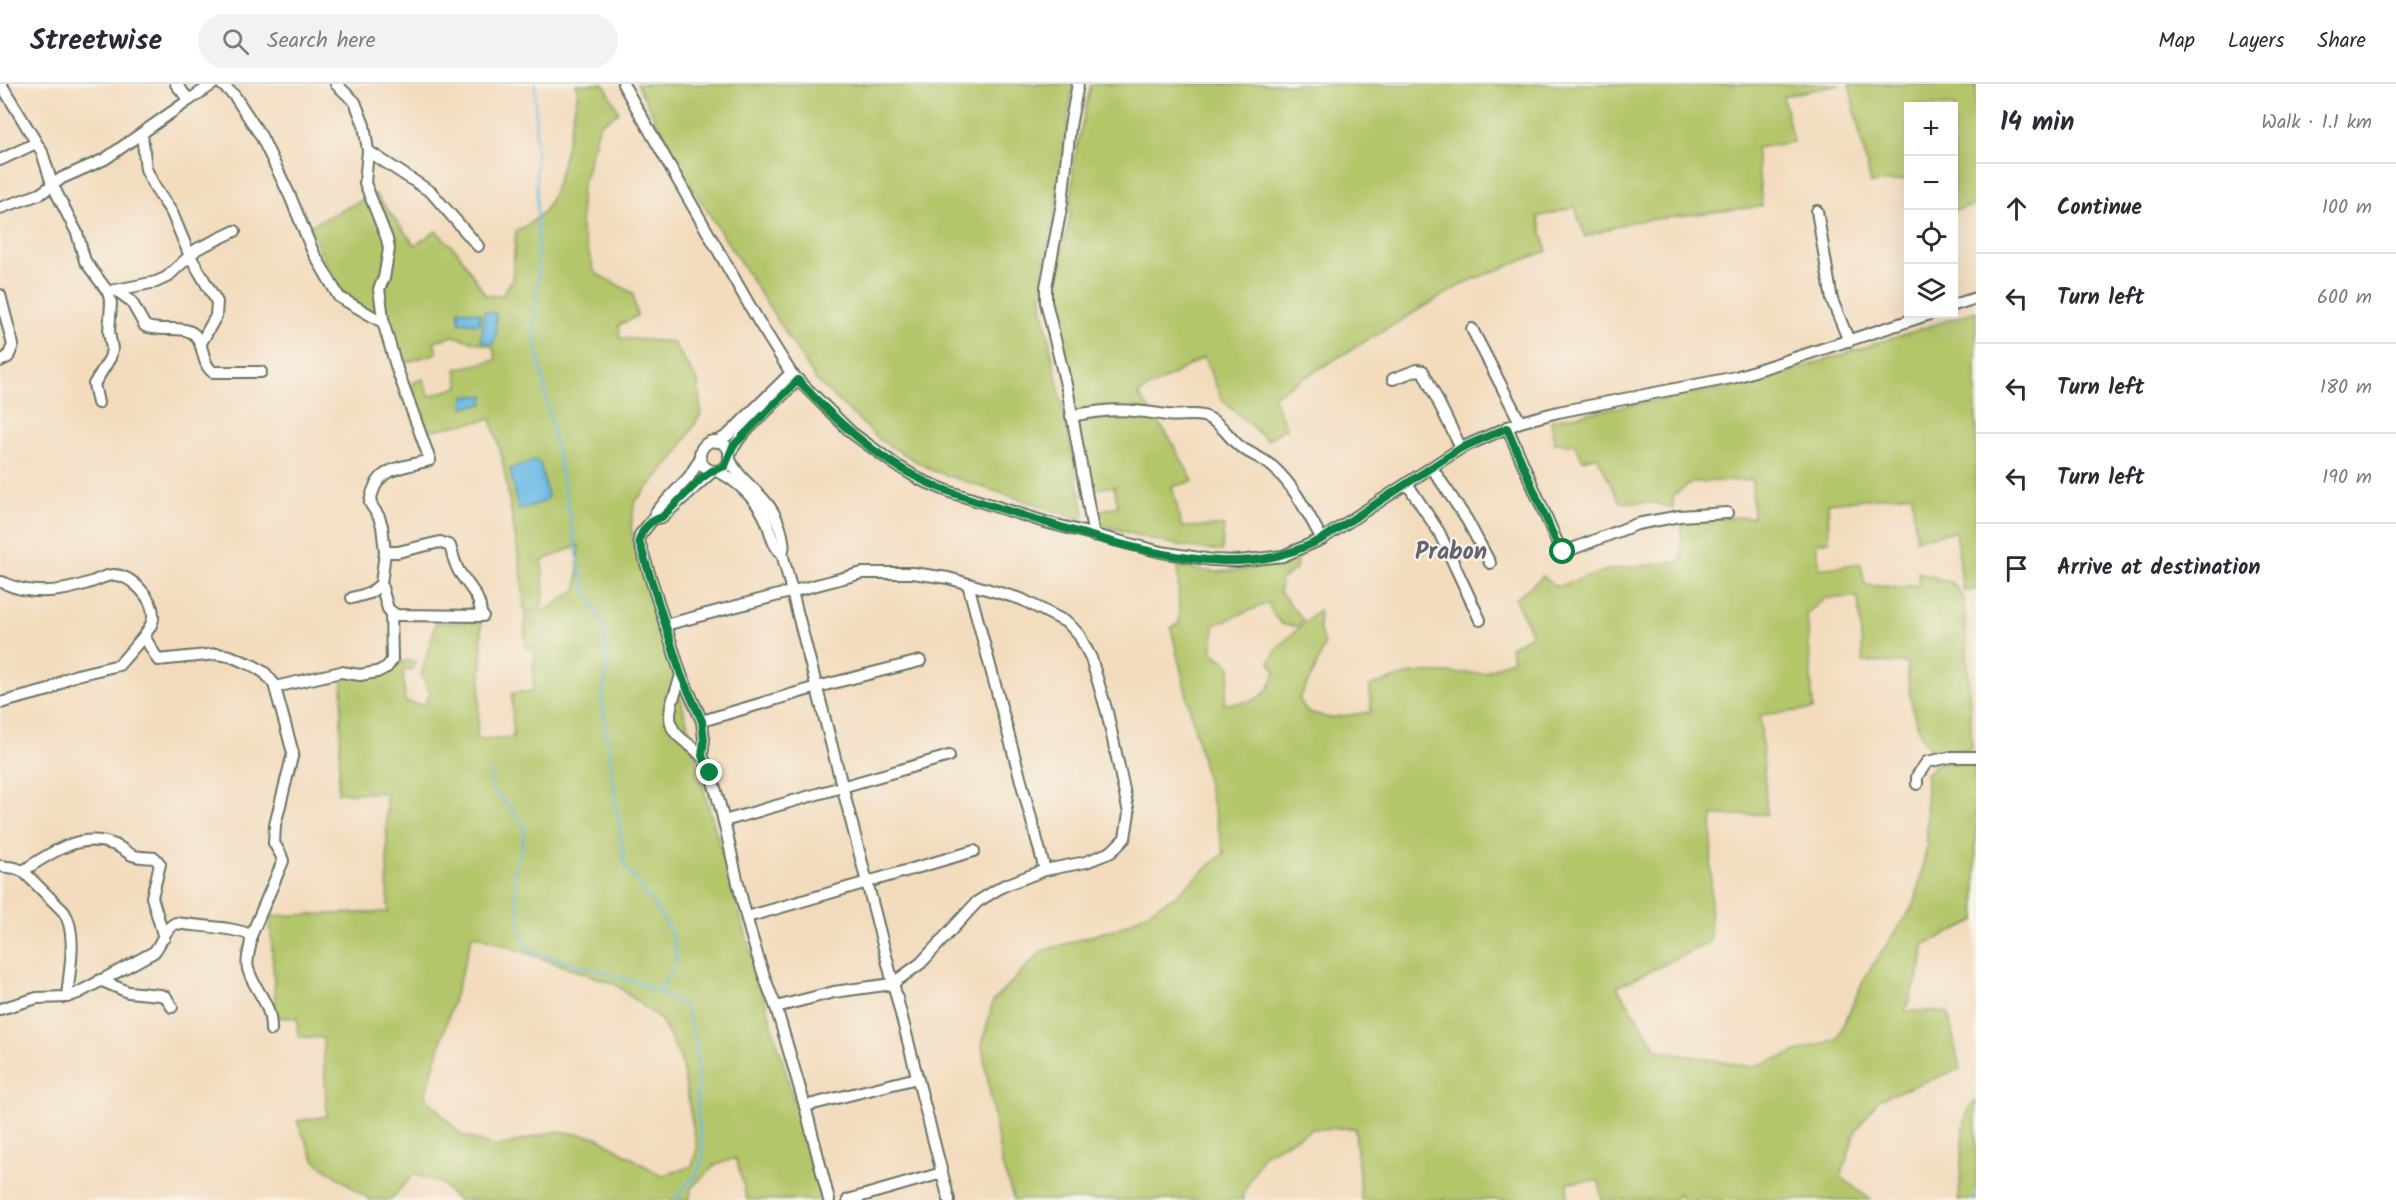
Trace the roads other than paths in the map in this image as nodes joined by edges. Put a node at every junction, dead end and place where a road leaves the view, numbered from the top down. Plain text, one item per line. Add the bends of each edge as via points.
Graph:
1 (1, 84) edge
2 (176, 84) edge
3 (213, 84) edge
4 (221, 84) edge
5 (336, 84) edge
6 (623, 84) edge
7 (1078, 84) edge
8 (189, 100) junction
9 (27, 128) junction
10 (142, 134) junction
11 (36, 143) junction
12 (17, 150) junction
13 (368, 151) junction
14 (0, 160) edge
15 (52, 184) junction
16 (0, 208) edge
17 (1817, 211) dead end
18 (235, 231) dead end
19 (478, 246) dead end
20 (190, 256) junction
21 (112, 291) junction
22 (0, 295) edge
23 (1976, 298) edge
24 (1958, 303) edge
25 (1918, 318) edge
26 (384, 323) junction
27 (1472, 329) dead end
28 (1850, 341) junction
29 (201, 343) junction
30 (0, 361) edge
31 (261, 372) dead end
32 (794, 377) junction
33 (1393, 379) dead end
34 (98, 403) dead end
35 (1071, 416) junction
36 (1520, 422) junction
37 (1507, 428) junction
38 (717, 442) junction
39 (1461, 448) junction
40 (729, 456) junction
41 (700, 459) junction
42 (1432, 468) junction
43 (714, 471) junction
44 (1408, 484) junction
45 (756, 496) junction
46 (1727, 513) dead end
47 (653, 519) junction
48 (1094, 536) junction
49 (1322, 539) junction
50 (385, 552) junction
51 (1490, 563) dead end
52 (2, 582) dead end
53 (381, 584) junction
54 (968, 584) junction
55 (792, 592) junction
56 (352, 598) dead end
57 (391, 614) junction
58 (1480, 620) dead end
59 (665, 625) junction
60 (144, 636) junction
61 (920, 661) dead end
62 (681, 675) junction
63 (275, 687) junction
64 (817, 687) junction
65 (0, 703) edge
66 (702, 721) junction
67 (702, 756) junction
68 (949, 756) dead end
69 (1976, 757) edge
70 (1917, 784) dead end
71 (843, 787) junction
72 (724, 821) junction
73 (974, 851) dead end
74 (0, 866) edge
75 (1045, 870) junction
76 (23, 871) junction
77 (867, 881) junction
78 (747, 917) junction
79 (251, 936) junction
80 (164, 938) junction
81 (100, 980) junction
82 (892, 984) junction
83 (67, 997) junction
84 (172, 1007) dead end
85 (776, 1007) junction
86 (0, 1009) edge
87 (271, 1030) dead end
88 (917, 1078) junction
89 (805, 1106) junction
90 (942, 1173) junction
91 (829, 1200) edge
92 (848, 1200) edge
93 (949, 1200) edge

1 - 9 street
2 - 8 street
3 - 8 street
4 - 26 street via 234,95 261,136 313,252 339,297
5 - 13 street via 360,111
6 - 32 street
7 - 35 street via 1046,287
8 - 10 street
9 - 11 street
9 - 12 street
10 - 15 street via 105,159
10 - 20 street via 146,169 172,213
11 - 12 street
11 - 15 street via 49,168
12 - 14 street
13 - 19 street via 431,192
13 - 26 street via 365,183 389,249 379,289
15 - 16 street via 40,194
15 - 21 street via 74,226 85,261
17 - 28 street via 1832,300
18 - 20 street via 209,242
20 - 21 street via 167,278
20 - 29 street via 217,302 216,316
21 - 29 street via 131,301 145,326 187,330
21 - 34 street via 112,349 94,384
22 - 30 street via 13,345 8,357
23 - 24 street
25 - 28 street
26 - 50 street via 430,460 384,473 377,479 370,503 382,526
27 - 36 street
28 - 36 street via 1736,377
29 - 31 street via 213,372
32 - 38 street
32 - 40 street via 741,436
32 - 48 street via 858,439 921,480
33 - 39 street via 1423,371
35 - 48 street
35 - 49 street via 1101,410 1204,416 1286,480
36 - 37 street
37 - 39 street
37 - 46 street via 1561,551 1659,519
38 - 40 street via 725,446
38 - 41 street via 704,446
39 - 42 street
40 - 43 street via 725,466
40 - 45 street
41 - 43 street via 704,467
41 - 47 street
42 - 44 street
42 - 51 street
43 - 45 street
43 - 47 street via 662,517
44 - 49 street
44 - 58 street via 1439,532
45 - 55 street via 776,548 782,553
47 - 59 street via 639,541
48 - 49 street via 1161,552 1238,561 1283,556
50 - 53 street
50 - 57 street via 440,542 450,546 459,572 481,605 482,616
52 - 60 street via 18,590 50,592 108,576 127,578 143,593 153,612
53 - 56 street via 370,593
53 - 57 street
54 - 55 street via 914,573 862,573
54 - 75 street
54 - 75 street via 1021,599 1068,623 1079,634 1091,658 1107,712 1129,813 1125,838 1111,852 1086,862
55 - 59 street
55 - 64 street
57 - 63 street via 392,660 387,667 377,672 341,672
59 - 62 street
60 - 63 street via 158,660 230,656 259,670
60 - 65 street via 119,665
61 - 64 street
62 - 66 street
62 - 67 street via 670,712 672,726
63 - 79 street via 293,753 275,825 274,843 283,861
64 - 66 street
64 - 71 street
66 - 67 street
67 - 72 street
68 - 71 street
69 - 70 street via 1927,762 1917,776
71 - 72 street
71 - 77 street
72 - 78 street
73 - 77 street
74 - 76 street
75 - 82 street via 1003,886 977,902 921,963
76 - 80 street via 64,846 86,841 105,842 136,856 155,858 160,864 152,897
76 - 83 street via 69,920
77 - 78 street
77 - 82 street
78 - 85 street
79 - 80 street via 247,932 176,923 168,928
79 - 87 street via 249,970 269,1009
80 - 81 street via 154,952
81 - 83 street via 88,990
81 - 84 street via 129,992 166,997
82 - 85 street via 834,992
82 - 88 street
83 - 86 street via 37,998
85 - 89 street
88 - 89 street
88 - 90 street
89 - 91 street
90 - 92 street
90 - 93 street

